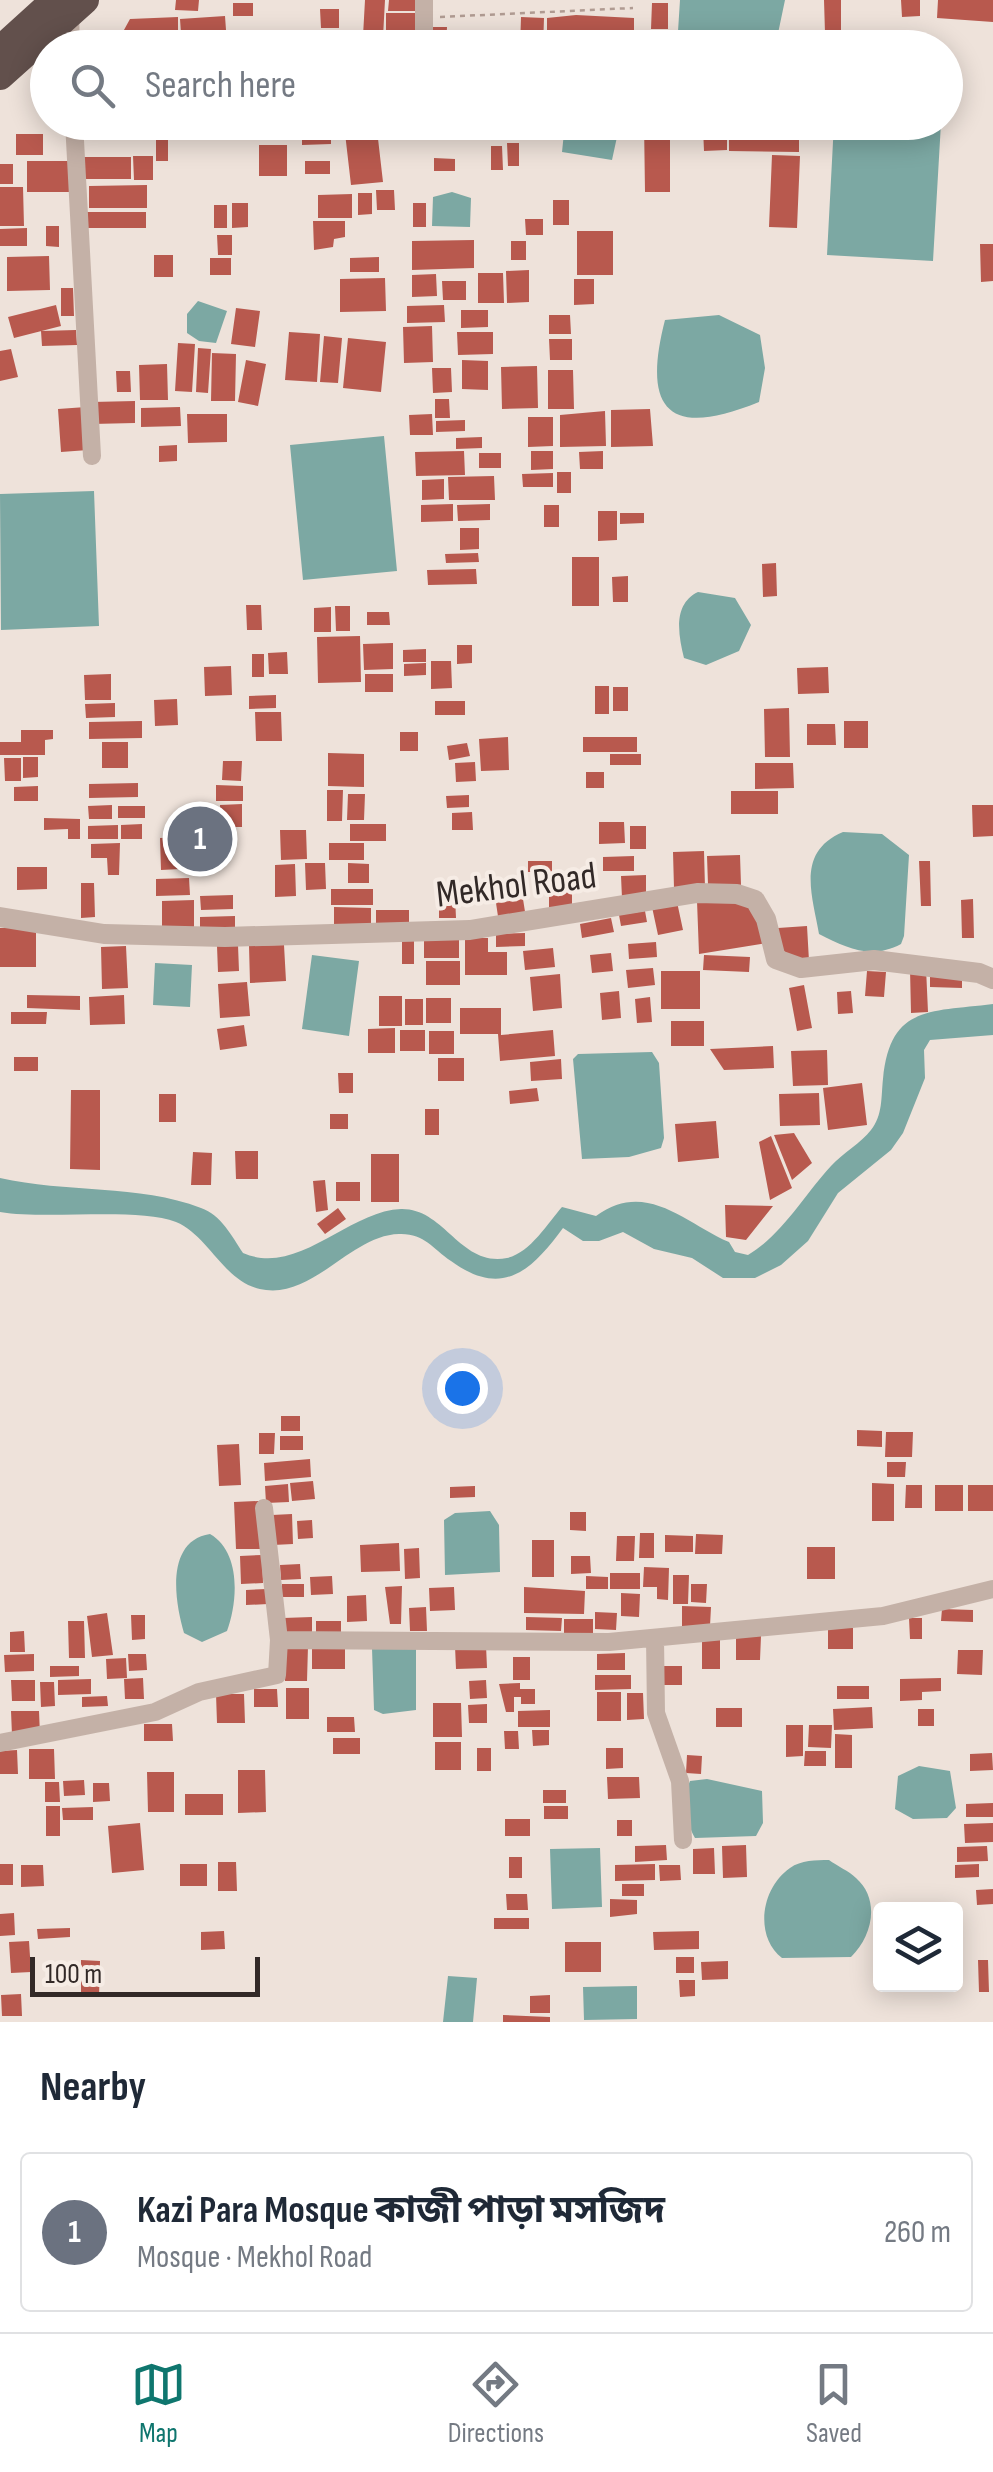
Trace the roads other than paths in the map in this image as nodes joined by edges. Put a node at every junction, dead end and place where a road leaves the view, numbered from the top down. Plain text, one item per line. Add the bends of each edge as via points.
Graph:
1 (70, 4) edge
2 (30, 30) edge
3 (30, 30) edge
4 (45, 30) edge
5 (71, 30) edge
6 (30, 45) edge
7 (0, 50) edge
8 (0, 76) edge
9 (75, 140) edge
10 (92, 456) dead end
11 (0, 916) edge
12 (993, 979) edge
13 (264, 1508) dead end
14 (993, 1589) edge
15 (655, 1638) junction
16 (279, 1640) junction
17 (0, 1743) edge
18 (683, 1840) dead end

1 - 3 highway
1 - 4 highway
1 - 5 street
2 - 7 highway
6 - 8 highway
9 - 10 street
11 - 12 street, Mekhol Road via 104,934 470,930 697,893 736,894 756,900 776,960 788,964 820,970 874,960
13 - 16 street
14 - 15 street via 883,1616
15 - 16 street
15 - 18 street via 656,1714 680,1781
16 - 17 street via 277,1676 199,1692 155,1712

